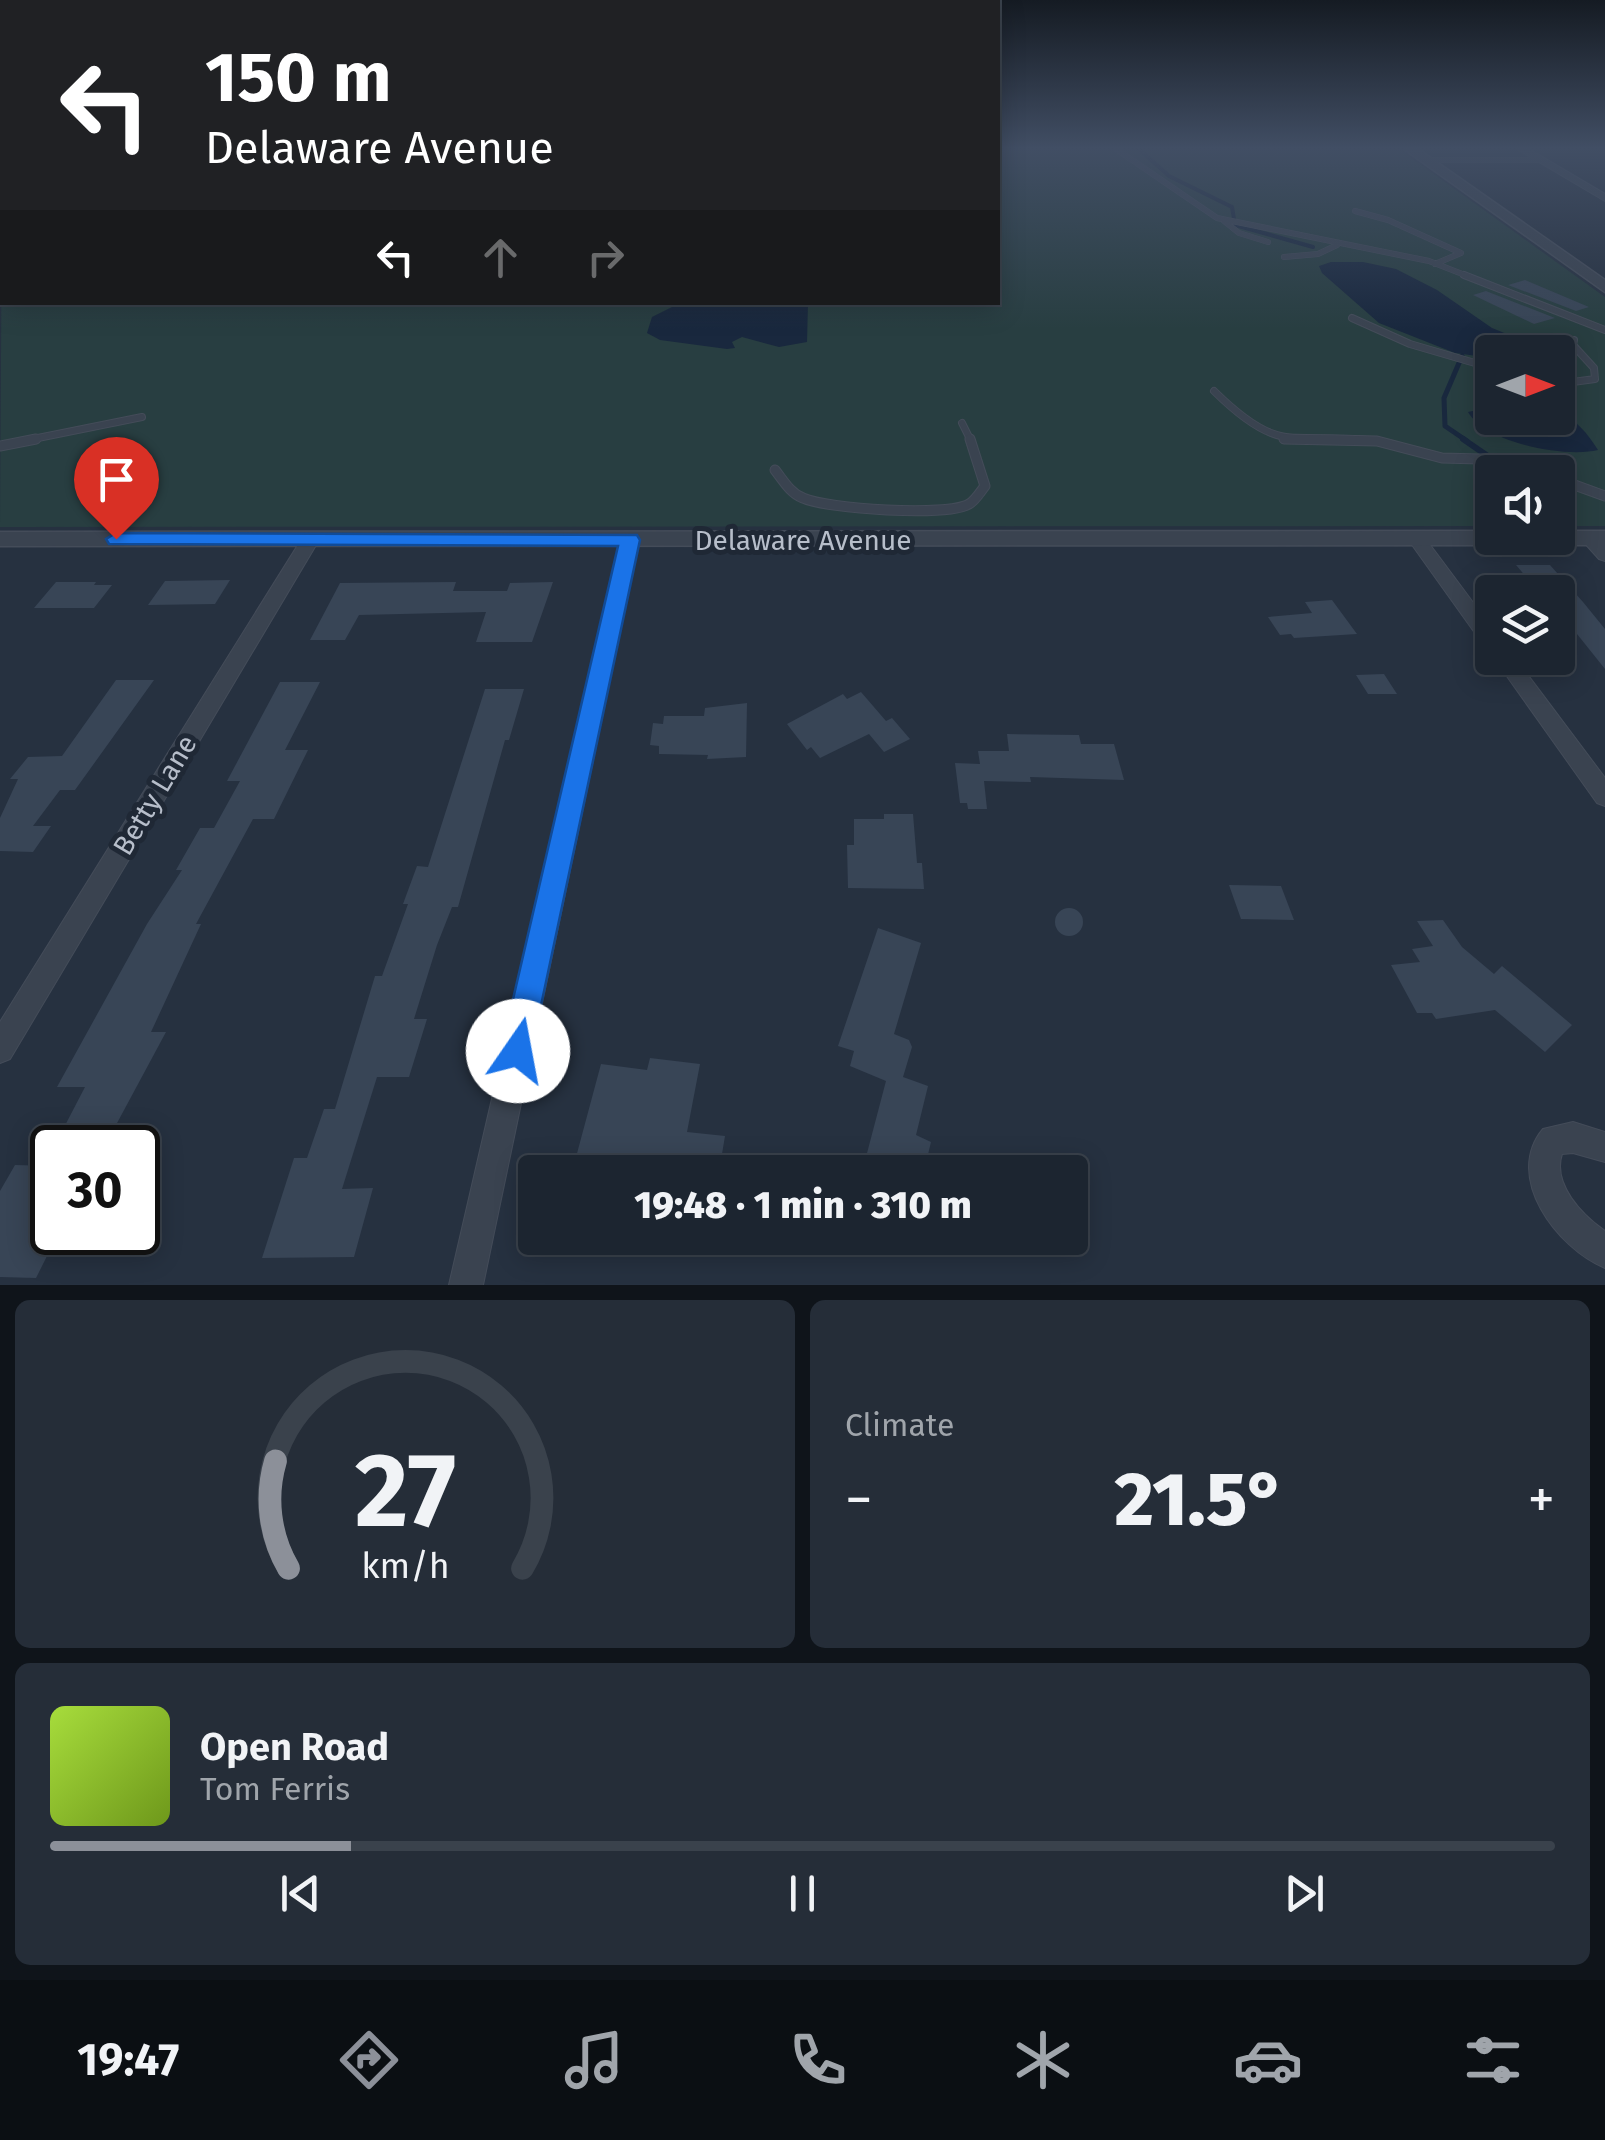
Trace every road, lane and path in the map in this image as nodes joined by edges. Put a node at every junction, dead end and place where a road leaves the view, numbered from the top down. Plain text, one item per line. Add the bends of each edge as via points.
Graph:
1 (1208, 209) edge
2 (1496, 209) edge
3 (1355, 211) dead end
4 (1225, 220) junction
5 (1268, 242) dead end
6 (1336, 245) junction
7 (1284, 257) dead end
8 (1435, 264) junction
9 (1605, 286) edge
10 (1352, 318) dead end
11 (1605, 330) edge
12 (1575, 348) edge
13 (1475, 363) edge
14 (1595, 378) junction
15 (1575, 381) edge
16 (1605, 382) edge
17 (1214, 392) dead end
18 (142, 418) dead end
19 (962, 422) dead end
20 (0, 446) edge
21 (1475, 457) edge
22 (775, 470) dead end
23 (1575, 485) edge
24 (1605, 496) edge
25 (0, 538) edge
26 (1416, 538) junction
27 (310, 540) junction
28 (630, 540) junction
29 (1600, 543) edge
30 (1475, 619) edge
31 (1516, 675) edge
32 (1605, 796) edge
33 (0, 1049) edge
34 (1605, 1147) edge
35 (1605, 1250) edge
36 (466, 1285) edge

1 - 4 lane
2 - 9 street
3 - 8 lane via 1461,253
4 - 5 lane via 1230,229
4 - 6 lane
6 - 7 lane
6 - 8 lane
8 - 11 lane
10 - 13 lane via 1395,339
12 - 14 lane
14 - 15 lane
14 - 16 lane
17 - 21 lane via 1252,429 1276,438 1370,440 1445,458
18 - 20 lane
19 - 22 lane via 985,486 969,504 826,504 792,493
23 - 24 lane
25 - 27 street, Delaware Avenue
26 - 28 street, Delaware Avenue
26 - 29 street, Delaware Avenue
26 - 30 street
27 - 28 street, Delaware Avenue
27 - 33 street, Betty Lane
28 - 36 street
31 - 32 street
34 - 35 street via 1566,1136 1550,1143 1542,1157 1552,1202

